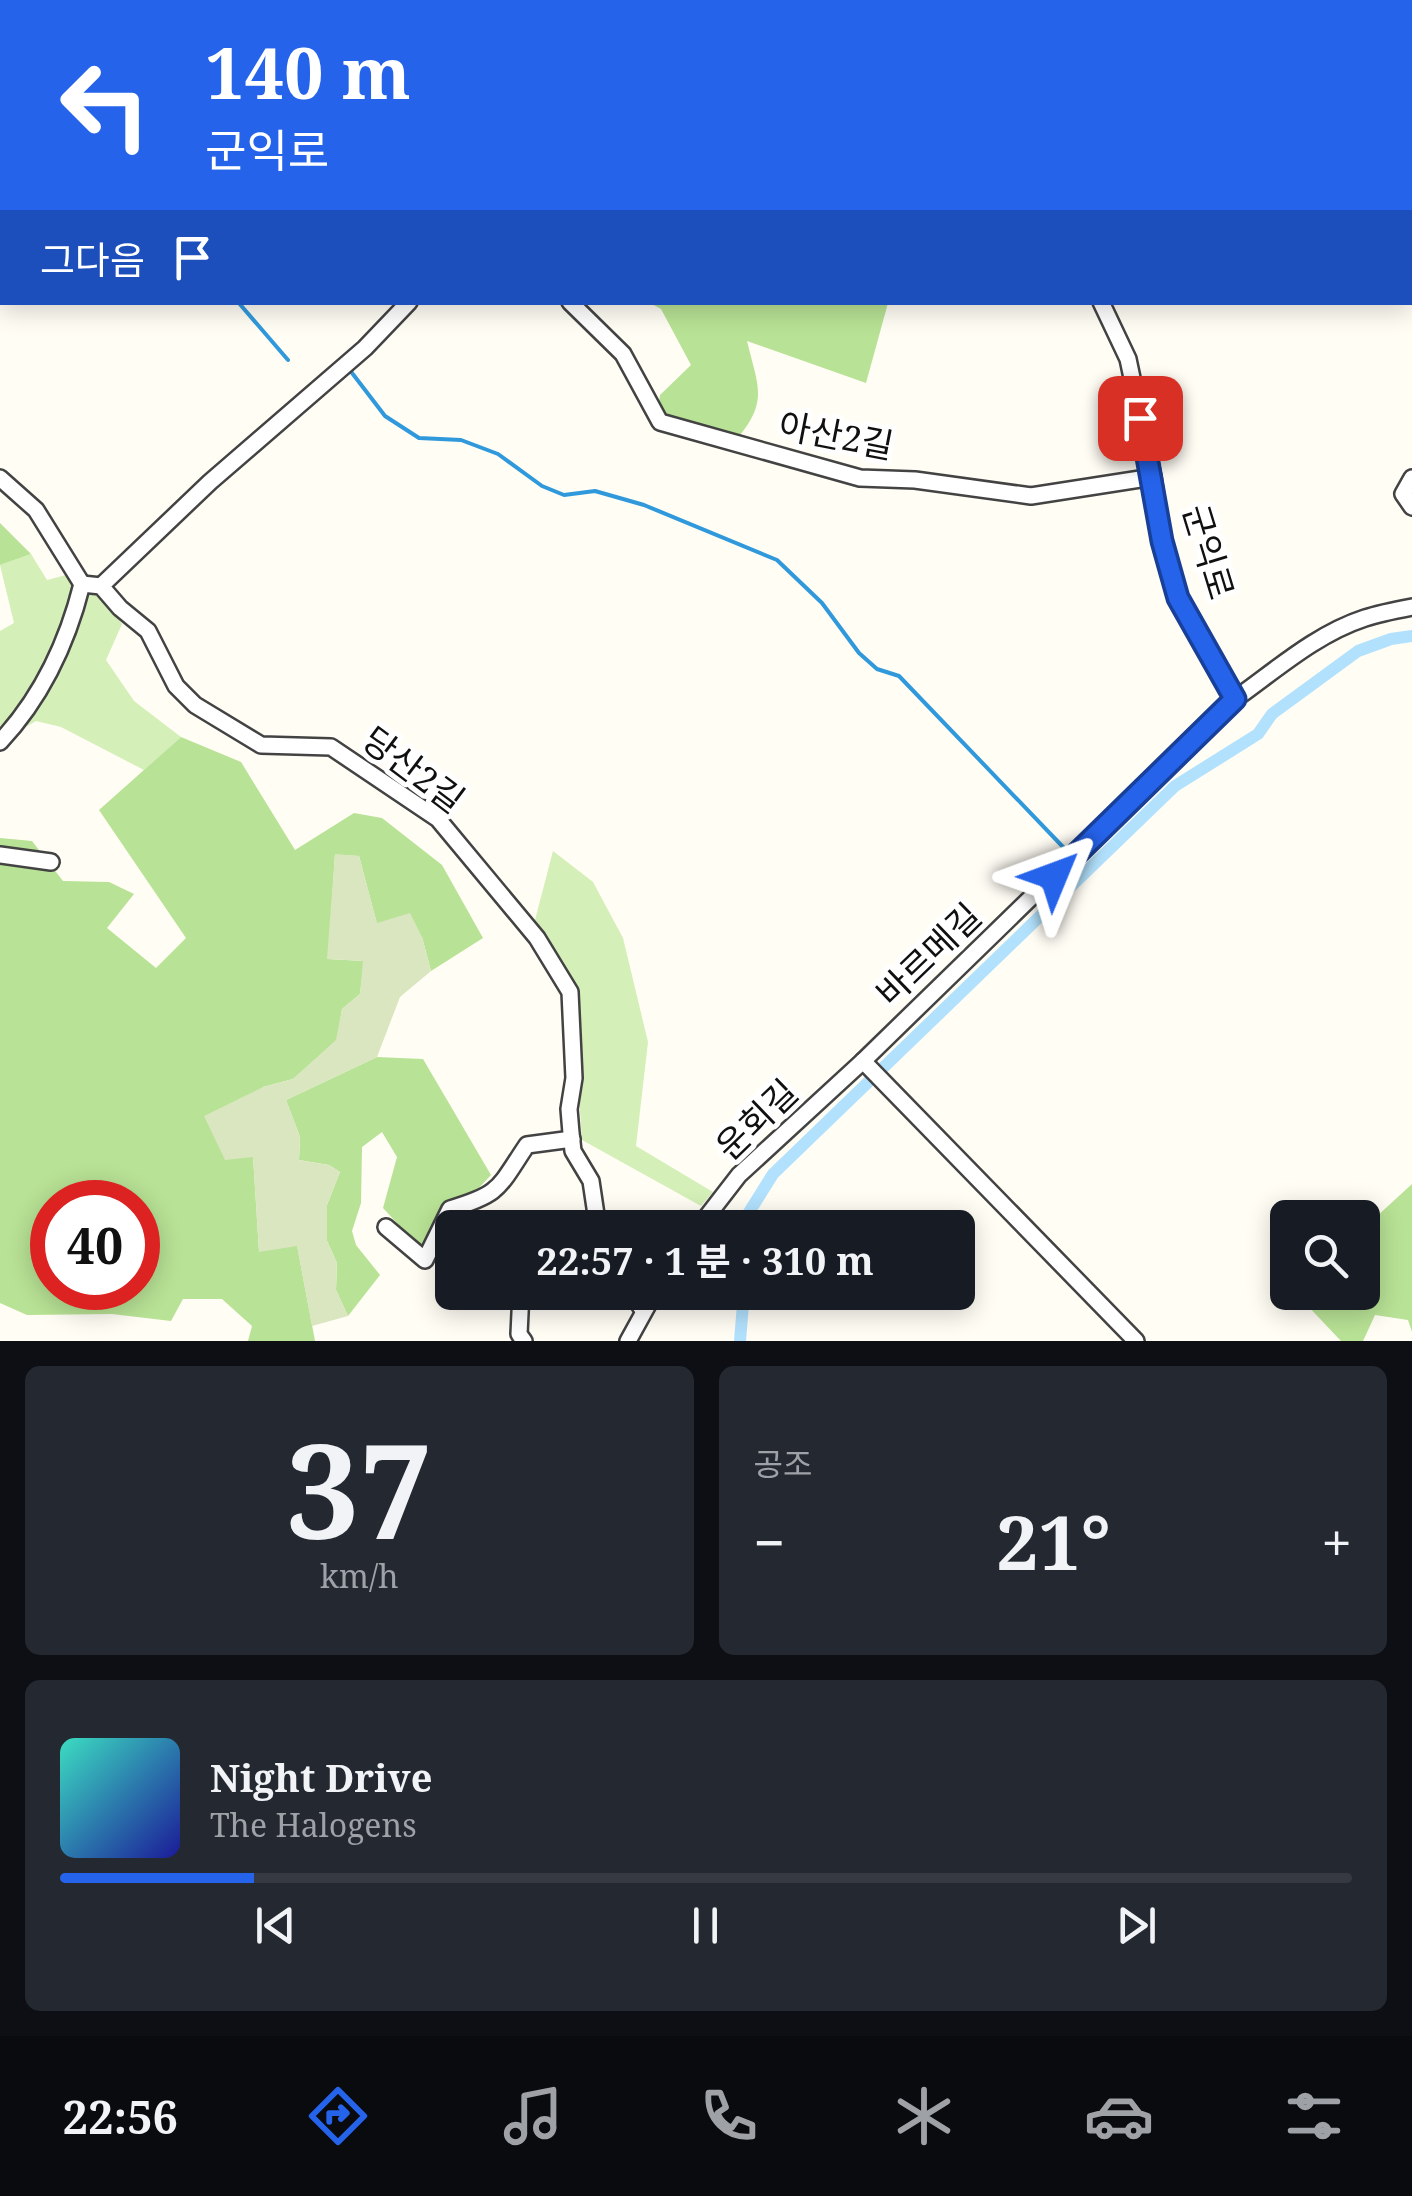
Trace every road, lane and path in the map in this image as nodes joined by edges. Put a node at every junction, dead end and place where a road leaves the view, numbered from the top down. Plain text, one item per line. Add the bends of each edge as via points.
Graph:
1 (407, 305) edge
2 (573, 305) edge
3 (1102, 305) edge
4 (1153, 477) junction
5 (0, 478) edge
6 (1412, 478) edge
7 (1412, 507) edge
8 (82, 584) junction
9 (101, 586) junction
10 (1412, 607) edge
11 (1235, 699) junction
12 (0, 742) edge
13 (0, 855) edge
14 (51, 862) dead end
15 (866, 1064) junction
16 (572, 1139) junction
17 (596, 1210) edge
18 (712, 1210) edge
19 (386, 1228) dead end
20 (520, 1310) edge
21 (644, 1310) edge
22 (524, 1341) edge
23 (628, 1341) edge
24 (1136, 1341) edge

1 - 9 street
2 - 4 street, 아산2길 via 623,354 660,422 754,451 860,478 1030,496
3 - 4 street, 군익로 via 1128,359
4 - 11 street, 군익로 via 1178,598
5 - 8 street via 36,510
6 - 7 street via 1404,494
8 - 9 street
8 - 12 street via 50,674
9 - 16 street, 당산2길 via 148,631 176,686 195,704 260,746 331,747 438,818 537,938 570,992
10 - 11 street, 바르메길 via 1331,634
11 - 15 street, 바르메길
13 - 14 street
15 - 18 street, 운회길 via 740,1175
15 - 24 street
16 - 17 street, 당산2길
16 - 19 street via 526,1146 498,1189 450,1209 425,1260
20 - 22 street
21 - 23 street

